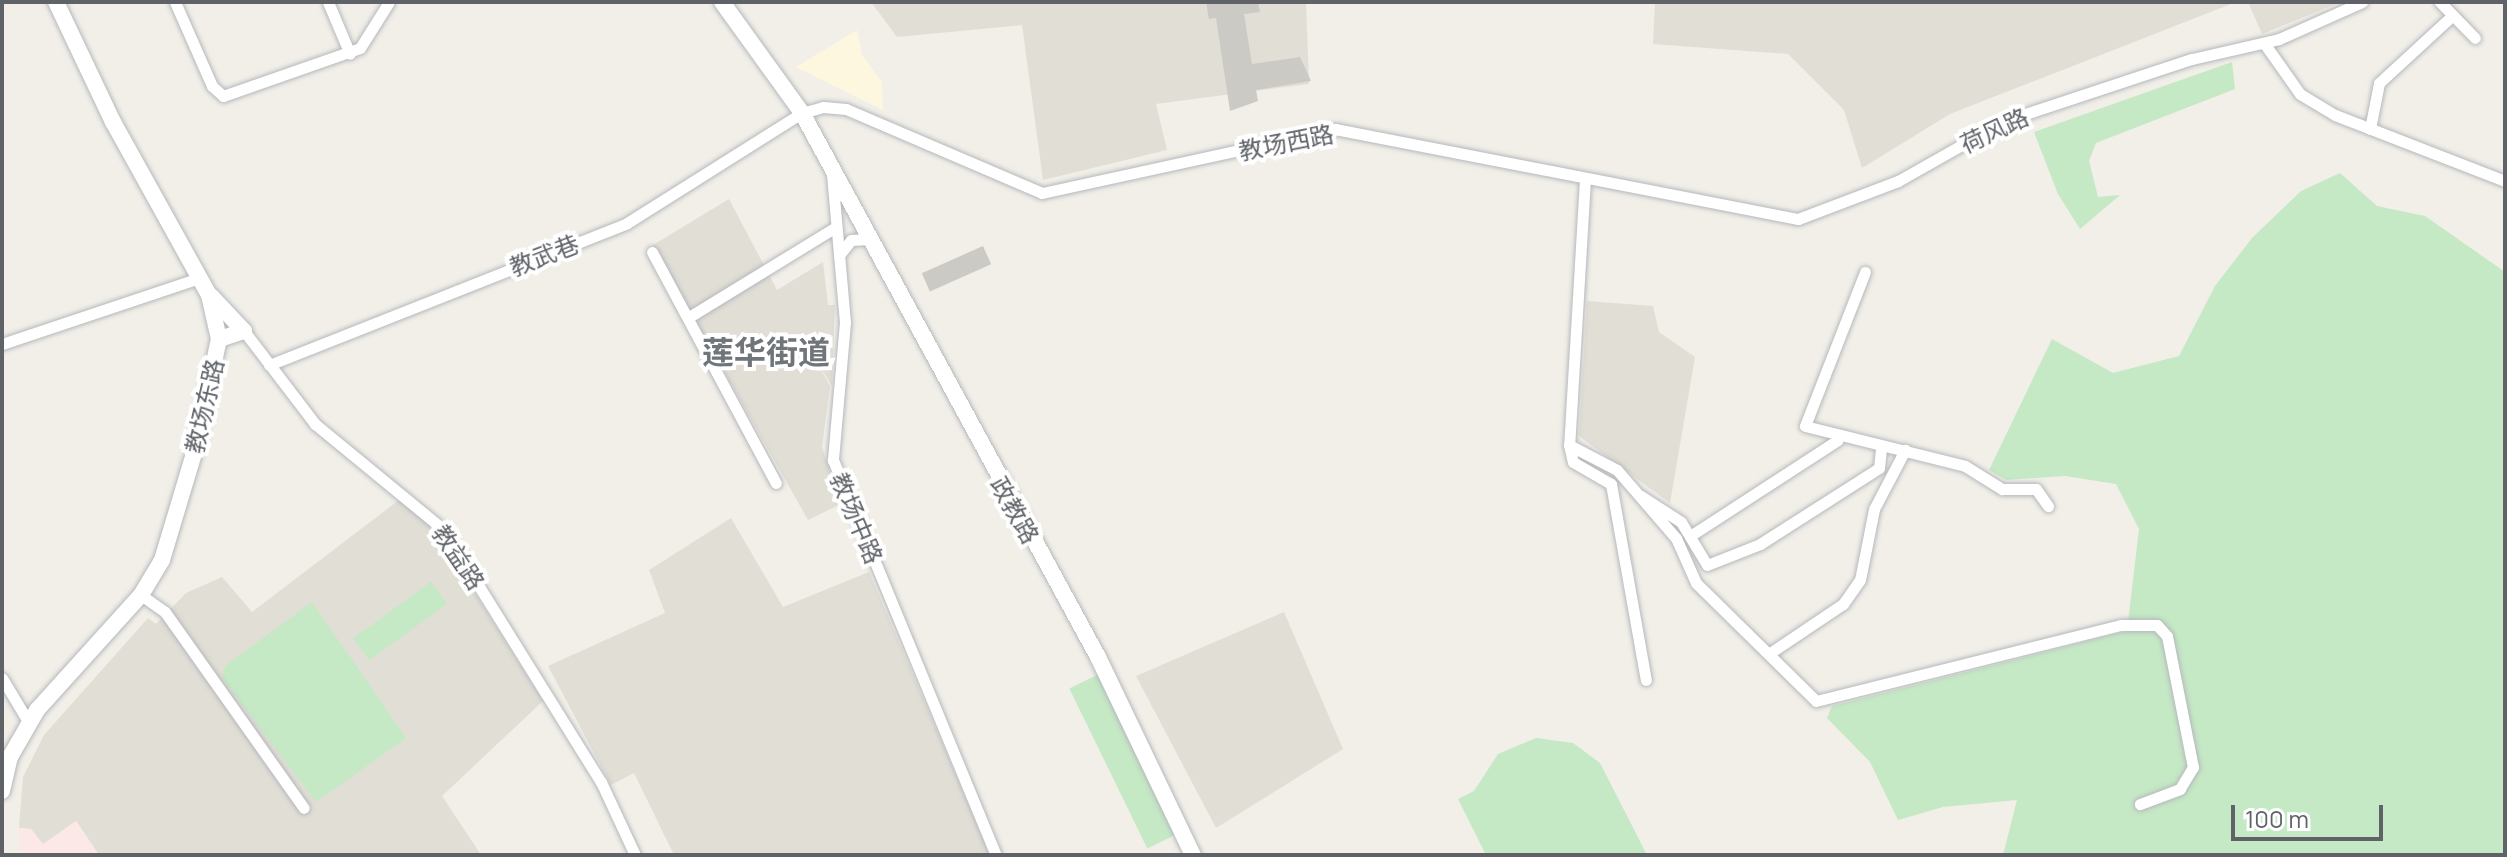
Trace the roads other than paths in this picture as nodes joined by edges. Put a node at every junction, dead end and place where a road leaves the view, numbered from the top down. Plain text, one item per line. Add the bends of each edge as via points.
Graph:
1 (56, 2) edge
2 (175, 2) edge
3 (328, 2) edge
4 (389, 2) edge
5 (722, 2) edge
6 (2362, 2) edge
7 (2440, 2) edge
8 (2453, 15) junction
9 (2475, 38) dead end
10 (2264, 43) junction
11 (350, 54) junction
12 (802, 113) junction
13 (2370, 129) junction
14 (832, 168) junction
15 (1585, 179) junction
16 (2505, 181) edge
17 (1783, 218) joint
18 (836, 227) junction
19 (870, 239) junction
20 (652, 252) dead end
21 (838, 256) junction
22 (1865, 272) dead end
23 (199, 278) junction
24 (209, 295) junction
25 (689, 317) junction
26 (244, 331) junction
27 (219, 339) junction
28 (2, 344) edge
29 (269, 365) junction
30 (1838, 440) junction
31 (1569, 445) junction
32 (1881, 449) junction
33 (1905, 450) junction
34 (776, 483) dead end
35 (1641, 496) junction
36 (2048, 506) dead end
37 (1690, 536) junction
38 (141, 595) junction
39 (1770, 653) junction
40 (2, 678) edge
41 (1646, 680) dead end
42 (29, 723) junction
43 (2, 791) edge
44 (2140, 804) dead end
45 (304, 808) dead end
46 (635, 855) edge
47 (996, 855) edge
48 (1193, 855) edge

1 - 23 main road, 教场东路 via 113,122
2 - 11 street via 212,86 223,96
3 - 11 street
4 - 11 street via 370,38
5 - 12 main road, 教场中路
6 - 10 street, 荷风路
7 - 8 street
8 - 9 street
8 - 13 street via 2379,83
10 - 13 street via 2300,94
10 - 17 street, 荷风路 via 2004,121 1898,181 1798,219
12 - 14 main road, 教场中路
12 - 15 street, 教场西路 via 846,109 1042,193 1335,129
12 - 29 street, 教武巷 via 627,223
13 - 16 street
14 - 18 street, 教场中路
14 - 19 main road, 政教路
15 - 17 street, 教场西路
15 - 31 street
18 - 21 street, 教场中路
18 - 25 street
19 - 21 street via 851,240
19 - 48 main road, 政教路 via 1098,657
20 - 25 street
21 - 47 street, 教场中路 via 844,359 833,460
22 - 30 street via 1805,426
23 - 24 main road, 教场东路
23 - 28 street
24 - 26 main road
24 - 27 main road, 教场东路
25 - 34 street
26 - 27 main road
26 - 29 street, 教益路
27 - 38 main road, 教场东路 via 192,461 162,560
29 - 46 street, 教益路 via 315,424 444,530 601,782
30 - 32 street
30 - 37 street
31 - 35 street via 1617,470
31 - 41 street via 1573,462 1611,484
32 - 33 street
32 - 37 street via 1879,468 1760,544 1707,565
33 - 36 street via 1965,466 2002,489 2036,489
33 - 39 street via 1874,509 1860,580 1843,604
35 - 37 street via 1669,509
35 - 39 street via 1676,538 1696,583
38 - 42 main road, 教场东路
38 - 45 street via 165,612
39 - 44 street via 1801,692 1826,702 2121,625 2157,625 2167,636 2193,767 2180,789
40 - 42 street
42 - 43 main road, 教场东路 via 10,757

